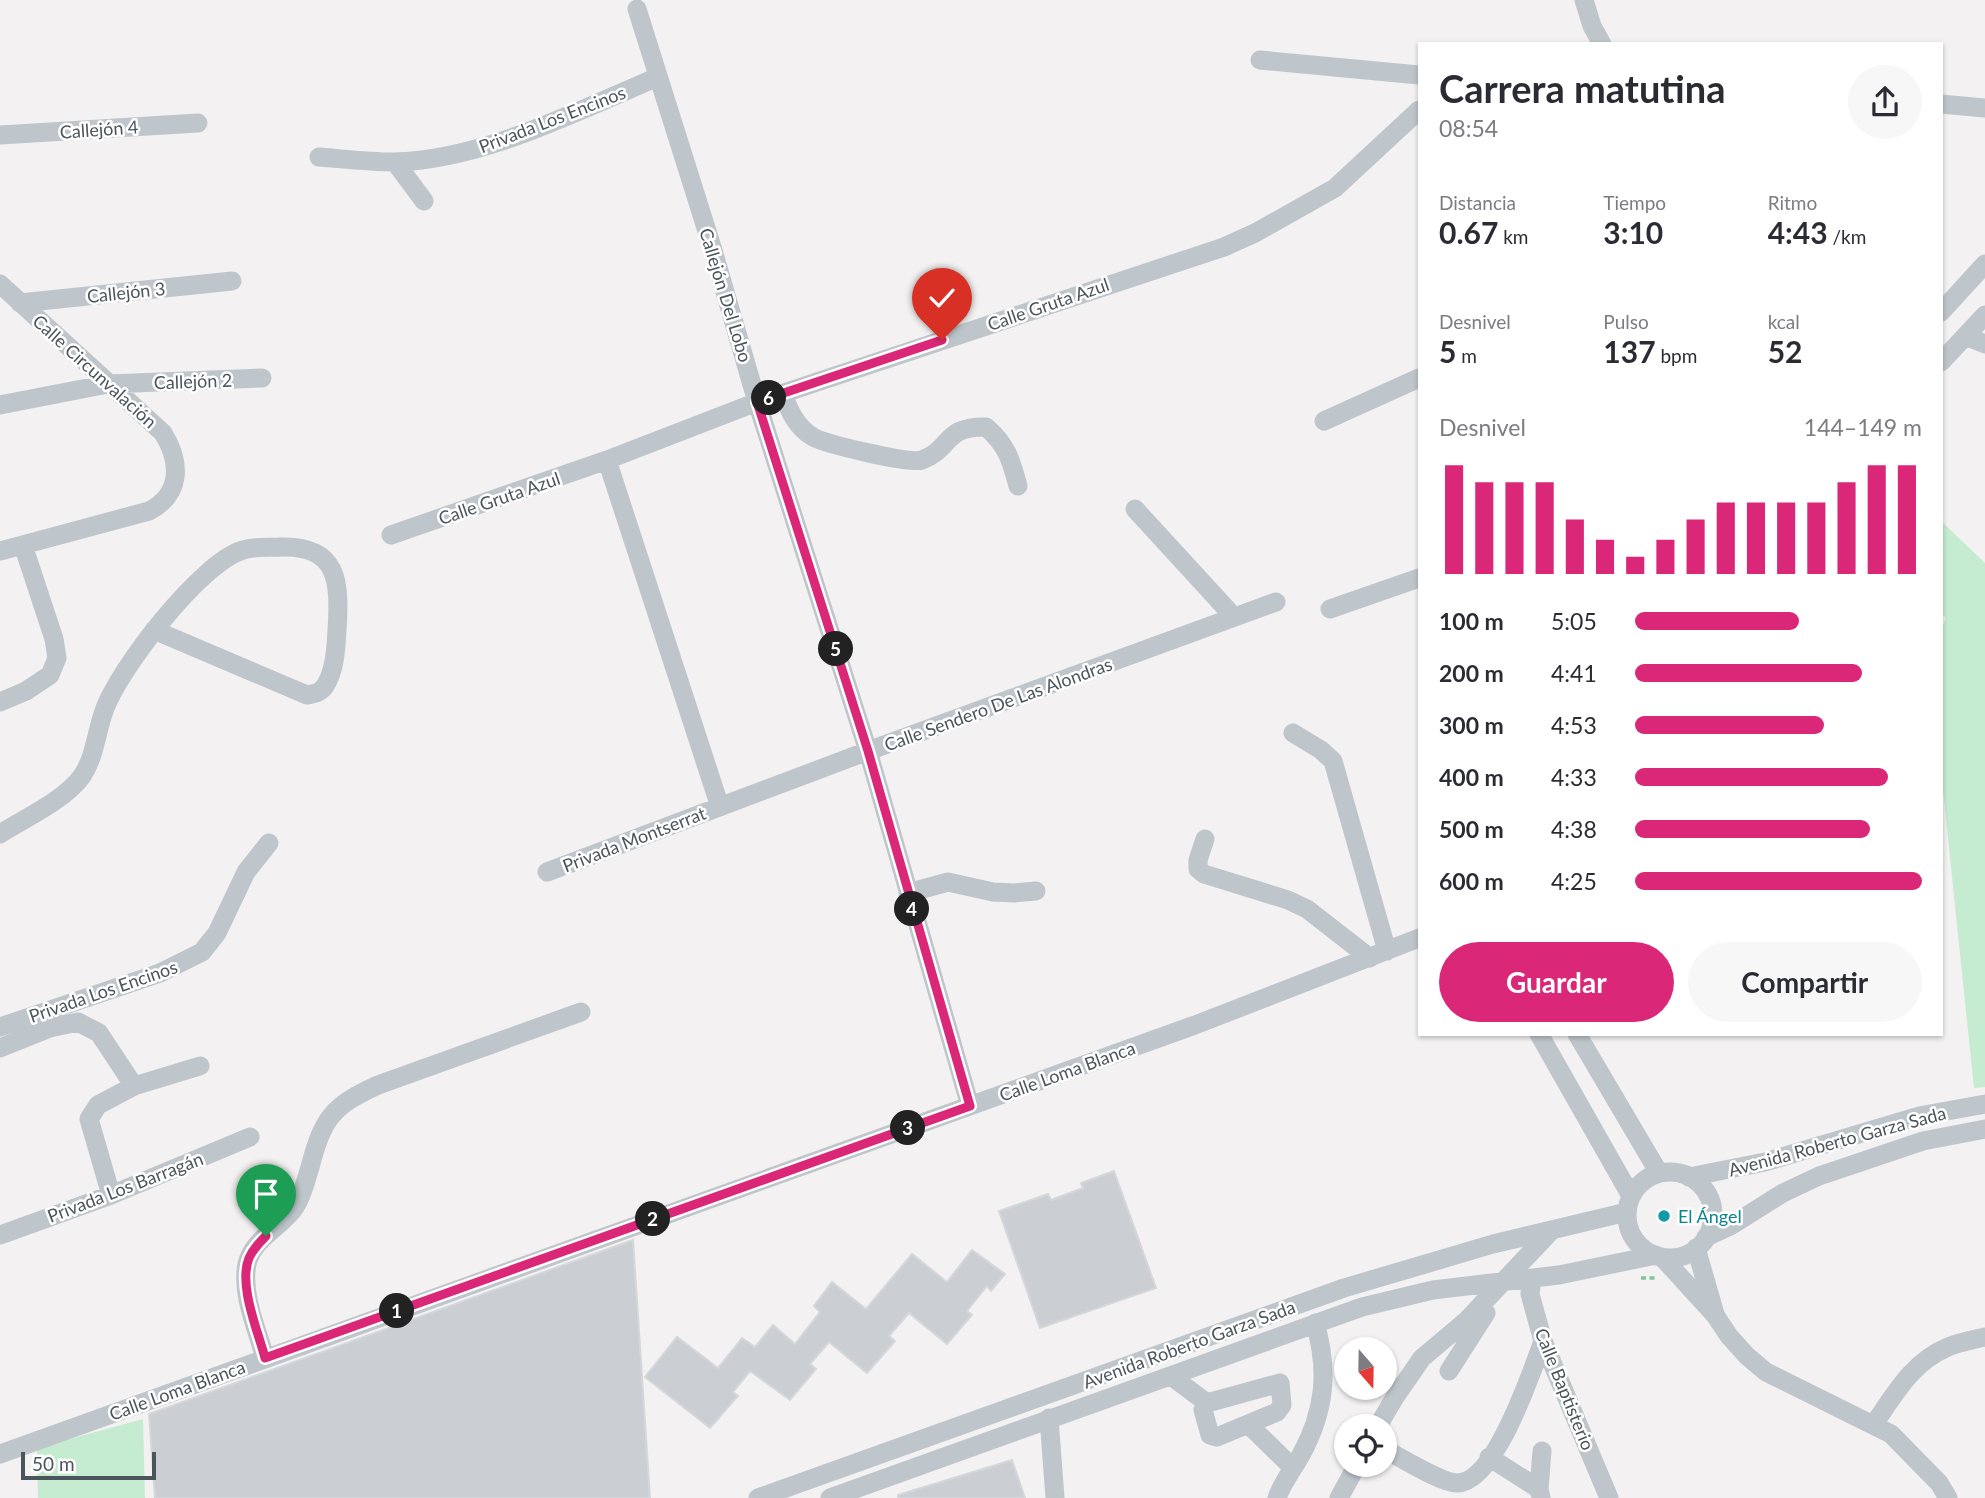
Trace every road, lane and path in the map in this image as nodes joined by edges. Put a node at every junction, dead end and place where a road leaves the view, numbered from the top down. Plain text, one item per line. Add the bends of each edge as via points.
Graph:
1 (1584, 0) edge
2 (637, 9) dead end
3 (1601, 42) edge
4 (1260, 60) dead end
5 (1418, 75) edge
6 (658, 77) junction
7 (1943, 104) edge
8 (1985, 108) edge
9 (1418, 111) edge
10 (198, 122) dead end
11 (0, 135) edge
12 (319, 157) dead end
13 (395, 162) junction
14 (424, 201) dead end
15 (1985, 264) edge
16 (232, 281) dead end
17 (0, 284) edge
18 (20, 303) junction
19 (1943, 310) edge
20 (1985, 315) edge
21 (1965, 336) junction
22 (1985, 344) edge
23 (1943, 360) edge
24 (262, 378) dead end
25 (1418, 378) edge
26 (108, 384) junction
27 (783, 394) junction
28 (757, 402) junction
29 (0, 405) edge
30 (1324, 421) dead end
31 (607, 460) junction
32 (1018, 486) dead end
33 (1135, 509) dead end
34 (391, 535) dead end
35 (23, 545) junction
36 (0, 551) edge
37 (1418, 579) edge
38 (1276, 603) dead end
39 (1331, 609) dead end
40 (1234, 617) junction
41 (154, 630) junction
42 (0, 702) edge
43 (1293, 733) dead end
44 (868, 751) junction
45 (720, 807) junction
46 (0, 834) edge
47 (1205, 839) dead end
48 (269, 843) dead end
49 (547, 872) dead end
50 (1036, 891) dead end
51 (908, 893) junction
52 (1418, 937) edge
53 (1378, 955) junction
54 (581, 1012) dead end
55 (0, 1027) edge
56 (1540, 1036) edge
57 (1578, 1036) edge
58 (0, 1048) edge
59 (200, 1066) dead end
60 (134, 1086) junction
61 (1985, 1104) edge
62 (970, 1106) junction
63 (1985, 1129) edge
64 (250, 1137) dead end
65 (1659, 1173) junction
66 (1689, 1177) junction
67 (111, 1195) junction
68 (1629, 1204) junction
69 (1552, 1229) junction
70 (0, 1235) edge
71 (1701, 1243) junction
72 (1659, 1256) junction
73 (1405, 1271) junction
74 (1517, 1280) junction
75 (1715, 1315) junction
76 (1315, 1323) junction
77 (1211, 1336) junction
78 (1985, 1336) edge
79 (1543, 1341) junction
80 (265, 1358) junction
81 (1449, 1371) dead end
82 (1171, 1376) junction
83 (1207, 1403) junction
84 (1385, 1414) edge
85 (1049, 1418) junction
86 (1248, 1424) junction
87 (1874, 1424) junction
88 (1542, 1451) dead end
89 (0, 1454) edge
90 (1397, 1456) edge
91 (1489, 1457) junction
92 (1293, 1468) junction
93 (1350, 1477) edge
94 (1540, 1493) edge
95 (758, 1498) edge
96 (830, 1498) edge
97 (1055, 1498) edge
98 (1277, 1498) edge
99 (1339, 1498) edge
100 (1609, 1498) edge
101 (1948, 1498) edge

1 - 3 street
2 - 6 street, Callejón Del Lobo
4 - 5 street
6 - 13 street, Privada Los Encinos via 511,138
6 - 28 street, Callejón Del Lobo
7 - 8 street
9 - 27 street, Calle Gruta Azul via 1335,188 1224,247
10 - 11 street, Callejón 4
12 - 13 street, Privada Los Encinos
13 - 14 street
15 - 19 street
16 - 18 street, Callejón 3
17 - 18 street, Calle Circunvalación
18 - 26 street, Calle Circunvalación
20 - 21 street
21 - 22 street
21 - 23 street
24 - 26 street, Callejón 2
25 - 30 street
26 - 29 street, Callejón 2
26 - 35 street, Calle Circunvalación via 155,423 168,440 175,466 172,492 149,511
27 - 28 street, Calle Gruta Azul
27 - 32 street via 799,426 814,438 897,460 921,460 957,431 986,427 1000,439
28 - 31 street, Calle Gruta Azul
28 - 44 street, Callejón Del Lobo
31 - 34 street, Calle Gruta Azul
31 - 45 street
33 - 40 street
35 - 36 street, Calle Circunvalación
35 - 42 street via 57,658 50,676
37 - 39 street
38 - 40 street, Calle Sendero De Las Alondras
40 - 44 street, Calle Sendero De Las Alondras
41 - 41 street via 210,570 244,549 314,550 327,560 337,582 336,656 325,686 317,694 307,695
41 - 46 street via 114,690 83,775 71,789
43 - 53 street via 1332,761
44 - 45 street, Calle Sendero De Las Alondras
44 - 51 street, Callejón Del Lobo
45 - 49 street, Privada Montserrat
47 - 53 street via 1198,860 1198,869 1204,874 1288,900
48 - 55 street, Privada Los Encinos via 246,872 217,933 202,952 160,973
50 - 51 street via 993,892 948,882
51 - 62 street, Callejón Del Lobo
52 - 53 street, Calle Loma Blanca
53 - 62 street, Calle Loma Blanca
54 - 80 street via 378,1085 335,1110 323,1126 295,1207 256,1247 247,1265 247,1294
56 - 68 street
57 - 65 street
58 - 60 street via 78,1021 100,1033
59 - 60 street
60 - 67 street via 98,1105 89,1119
61 - 66 street, Avenida Roberto Garza Sada via 1919,1116 1765,1162
62 - 80 street, Calle Loma Blanca
63 - 71 street, Avenida Roberto Garza Sada via 1923,1141 1819,1175
64 - 67 street, Privada Los Barragán
65 - 66 street
65 - 68 street via 1648,1178
66 - 71 street via 1709,1196 1712,1217
67 - 70 street, Privada Los Barragán
68 - 69 street, Avenida Roberto Garza Sada
68 - 72 street via 1631,1233 1646,1250
69 - 73 street, Avenida Roberto Garza Sada
69 - 74 street
71 - 72 street via 1680,1256
71 - 75 street
72 - 74 street, Avenida Roberto Garza Sada
72 - 75 street
73 - 76 street via 1378,1291 1329,1307
73 - 77 street, Avenida Roberto Garza Sada
74 - 76 street, Avenida Roberto Garza Sada via 1396,1297
74 - 79 street, Calle Baptisterio via 1530,1294
74 - 81 street via 1486,1314
74 - 84 street via 1422,1358
75 - 87 street via 1738,1346 1766,1372
76 - 77 street via 1292,1321 1231,1340
76 - 82 street, Avenida Roberto Garza Sada
76 - 92 street via 1324,1366 1321,1396 1311,1433
77 - 95 street, Avenida Roberto Garza Sada
78 - 87 street via 1924,1361 1907,1376
79 - 91 street via 1518,1408
79 - 100 street, Calle Baptisterio
80 - 89 street, Calle Loma Blanca
82 - 83 street
82 - 85 street, Avenida Roberto Garza Sada
83 - 86 street via 1203,1410 1212,1436
83 - 86 street via 1280,1383 1282,1405 1277,1412
85 - 96 street, Avenida Roberto Garza Sada
85 - 97 street
86 - 92 street
87 - 101 street via 1919,1462
88 - 94 street
90 - 91 street via 1455,1483 1475,1476
91 - 94 street
92 - 98 street
93 - 99 street

